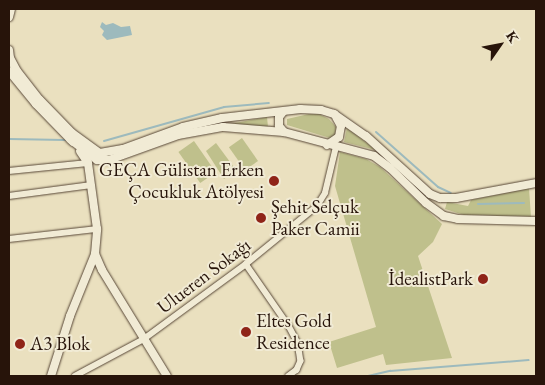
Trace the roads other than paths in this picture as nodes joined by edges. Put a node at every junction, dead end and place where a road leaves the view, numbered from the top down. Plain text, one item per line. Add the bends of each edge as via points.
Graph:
1 (11, 9) edge
2 (9, 17) edge
3 (9, 50) edge
4 (9, 71) edge
5 (283, 112) junction
6 (334, 114) junction
7 (284, 132) junction
8 (70, 139) junction
9 (327, 145) junction
10 (88, 146) junction
11 (336, 147) junction
12 (97, 160) junction
13 (88, 163) junction
14 (9, 171) edge
15 (536, 184) edge
16 (90, 185) junction
17 (9, 196) edge
18 (536, 221) edge
19 (97, 230) junction
20 (9, 239) edge
21 (95, 254) junction
22 (246, 264) junction
23 (144, 340) junction
24 (51, 376) edge
25 (75, 376) edge
26 (167, 376) edge
27 (289, 376) edge

1 - 2 street
3 - 10 street via 17,71 40,100
4 - 8 street
5 - 6 street via 300,109
5 - 7 street via 279,126
5 - 10 street via 222,118 183,127 109,153 100,153
6 - 9 street via 341,126 339,137
6 - 15 street via 387,153 430,194 440,198
7 - 9 street
7 - 12 street via 223,127 178,135 116,158
8 - 12 street
8 - 13 street
9 - 11 street
10 - 12 street
11 - 18 street via 382,160 444,216 458,220
11 - 22 street, Ulueren Sokağı via 325,193 317,206
12 - 16 street
13 - 14 street
13 - 16 street
16 - 17 street
16 - 19 street
19 - 20 street
19 - 21 street
21 - 23 street
21 - 24 street
22 - 23 street, Ulueren Sokağı
22 - 27 street via 298,343 301,361
23 - 25 street, Ulueren Sokağı
23 - 26 street

